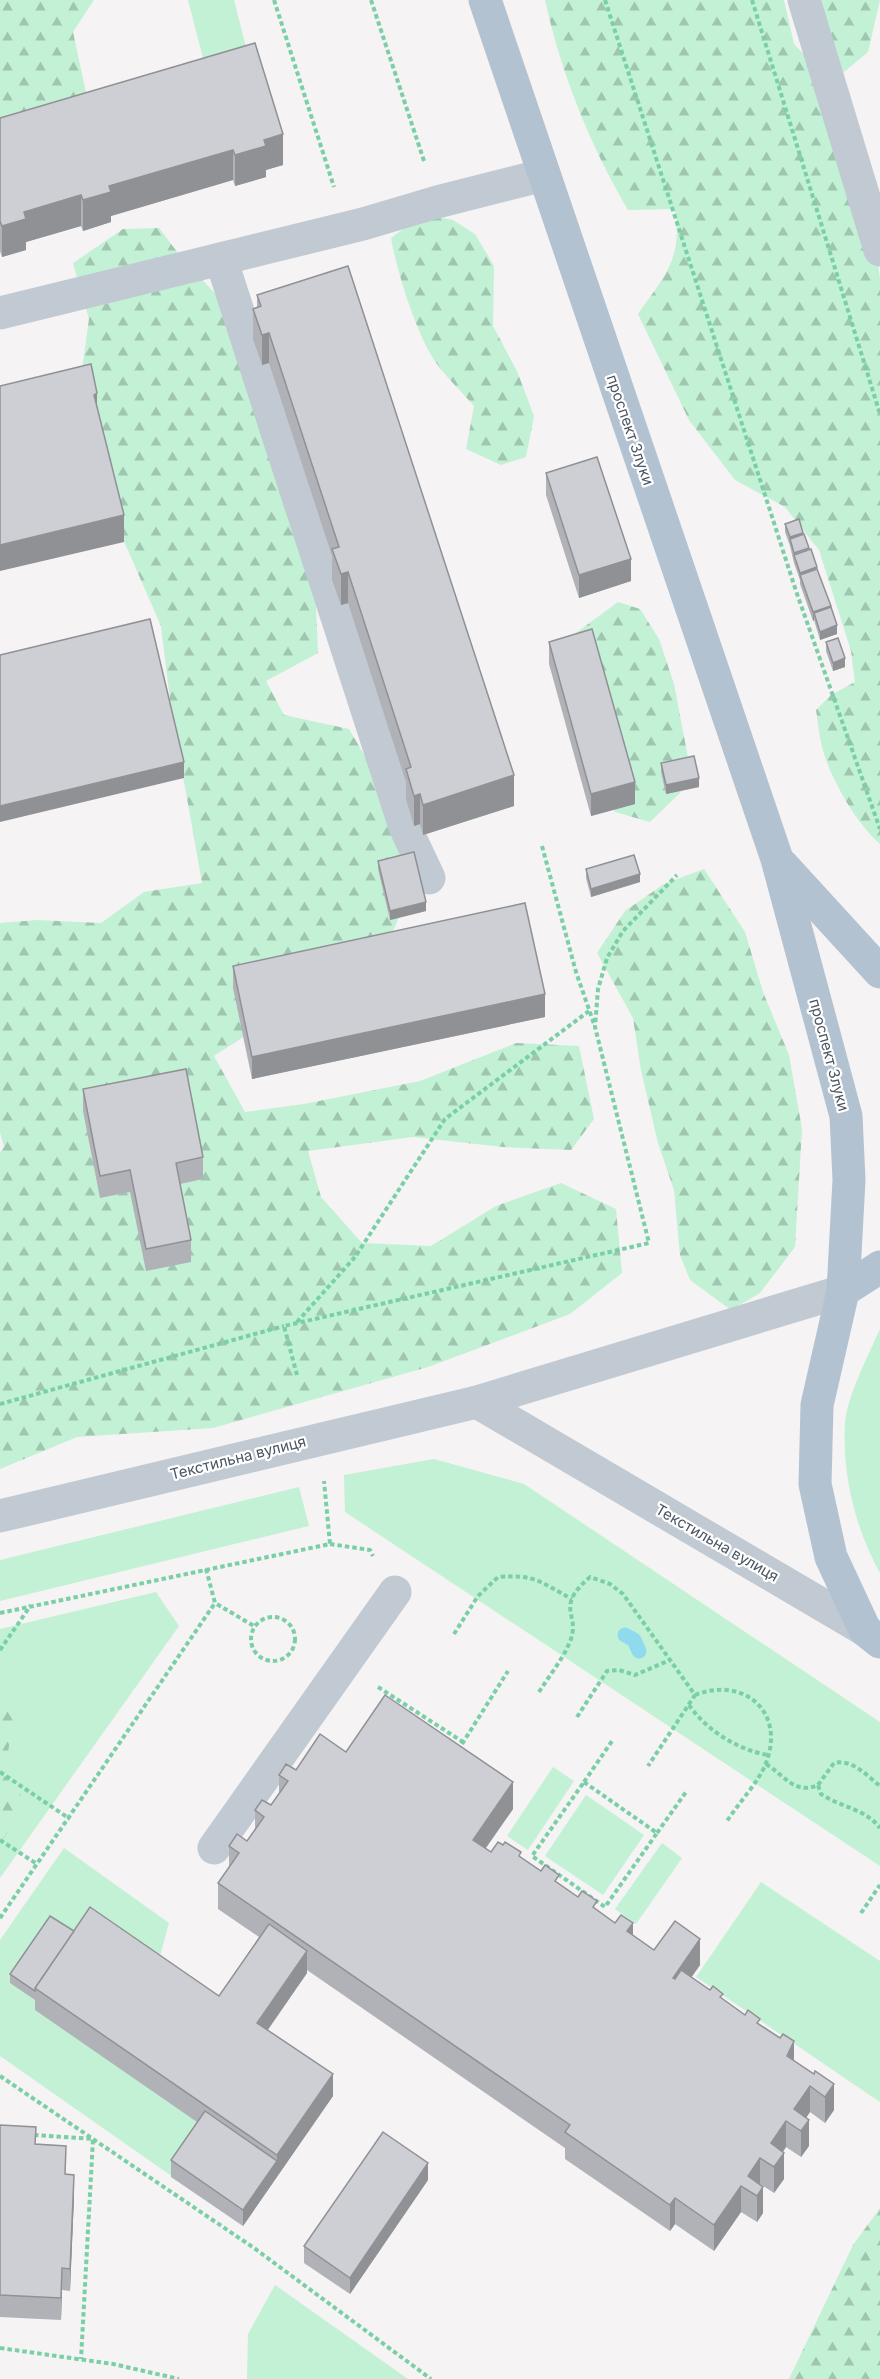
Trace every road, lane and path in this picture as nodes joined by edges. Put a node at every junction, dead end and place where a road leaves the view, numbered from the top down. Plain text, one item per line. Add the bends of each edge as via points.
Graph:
1 (274, 0) edge
2 (370, 0) edge
3 (485, 0) edge
4 (604, 0) edge
5 (752, 0) edge
6 (804, 0) edge
7 (544, 176) junction
8 (437, 202) junction
9 (347, 228) junction
10 (880, 250) edge
11 (221, 259) junction
12 (0, 313) edge
13 (880, 414) edge
14 (880, 828) edge
15 (542, 846) dead end
16 (777, 859) junction
17 (677, 875) dead end
18 (429, 878) dead end
19 (880, 972) edge
20 (590, 1011) junction
21 (595, 1027) junction
22 (880, 1268) edge
23 (843, 1292) junction
24 (296, 1323) junction
25 (284, 1326) junction
26 (297, 1375) dead end
27 (477, 1402) junction
28 (0, 1404) edge
29 (324, 1480) dead end
30 (0, 1516) edge
31 (206, 1569) junction
32 (395, 1592) dead end
33 (572, 1599) junction
34 (215, 1603) junction
35 (31, 1605) junction
36 (0, 1613) edge
37 (254, 1626) junction
38 (453, 1634) dead end
39 (873, 1636) edge
40 (0, 1650) edge
41 (670, 1660) junction
42 (344, 1665) junction
43 (508, 1671) dead end
44 (539, 1692) dead end
45 (695, 1695) junction
46 (689, 1705) junction
47 (577, 1718) dead end
48 (612, 1741) dead end
49 (463, 1742) junction
50 (459, 1750) edge
51 (768, 1755) junction
52 (766, 1764) junction
53 (648, 1766) dead end
54 (0, 1772) edge
55 (584, 1782) junction
56 (818, 1785) junction
57 (880, 1786) edge
58 (686, 1792) dead end
59 (70, 1819) junction
60 (727, 1821) dead end
61 (880, 1828) edge
62 (657, 1833) junction
63 (0, 1840) edge
64 (214, 1848) dead end
65 (37, 1864) junction
66 (880, 1885) edge
67 (861, 1913) dead end
68 (0, 1918) edge
69 (0, 2076) edge
70 (23, 2134) edge
71 (93, 2139) junction
72 (0, 2348) edge
73 (81, 2359) junction
74 (179, 2379) edge
75 (431, 2379) edge

1 - 9 path
2 - 8 path
3 - 7 main road, проспект Злуки
4 - 14 path via 796,591
5 - 13 path
6 - 10 street
7 - 8 street
7 - 16 main road, проспект Злуки
8 - 9 street
9 - 11 street
11 - 12 street
11 - 18 street via 405,827
15 - 20 path
16 - 19 main road, проспект Злуки
16 - 23 main road, проспект Злуки via 846,1116 849,1180
17 - 21 path via 628,924 607,958 598,989
20 - 21 path
20 - 24 path via 445,1119 355,1257
21 - 24 path via 649,1243
22 - 23 main road
23 - 27 street, Текстильна вулиця
23 - 39 main road, проспект Злуки via 817,1405 815,1484 831,1557
24 - 25 path
25 - 26 path
25 - 28 path
27 - 30 street, Текстильна вулиця
27 - 39 street, Текстильна вулиця
29 - 31 path via 330,1544
31 - 34 path
31 - 35 path
32 - 42 street
33 - 38 path via 540,1580 523,1575 498,1576 478,1596
33 - 41 path via 576,1589 590,1577 610,1584 645,1621
33 - 44 path via 568,1605 573,1625 570,1643
34 - 37 path
34 - 59 path
35 - 36 path
35 - 40 path
37 - 37 path via 269,1616 285,1620 295,1635 292,1652 277,1662 260,1658 250,1643
41 - 45 path
41 - 47 path via 635,1675 607,1671
42 - 49 path
42 - 64 street
43 - 49 path
45 - 46 path
45 - 51 path via 726,1688 759,1702 771,1731
46 - 51 path via 734,1744
46 - 53 path
48 - 55 path
49 - 50 path
51 - 52 path
52 - 56 path via 797,1788 808,1790
52 - 60 path
54 - 59 path
55 - 62 path
55 - 62 path via 532,1856 605,1907
56 - 57 path via 834,1763 843,1761
56 - 61 path via 821,1794 873,1819
58 - 62 path
59 - 65 path
63 - 65 path
65 - 68 path
66 - 67 path
69 - 71 path
70 - 71 path
71 - 73 path
71 - 75 path via 254,2248
72 - 73 path
73 - 74 path

